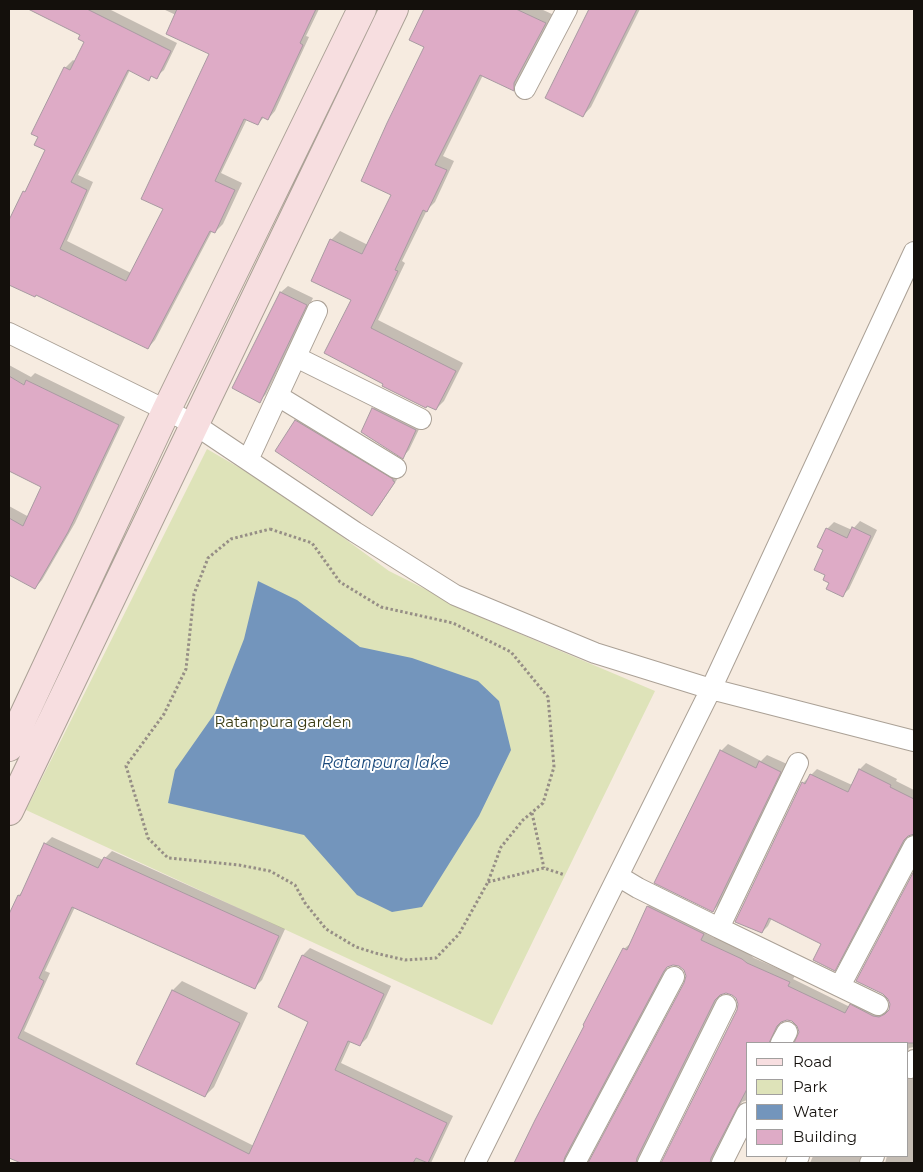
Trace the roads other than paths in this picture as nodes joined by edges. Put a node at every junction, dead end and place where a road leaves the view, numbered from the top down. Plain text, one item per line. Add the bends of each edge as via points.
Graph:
1 (362, 9) edge
2 (394, 9) edge
3 (563, 10) edge
4 (525, 89) dead end
5 (914, 252) edge
6 (316, 311) dead end
7 (9, 333) edge
8 (296, 358) junction
9 (278, 396) junction
10 (166, 411) junction
11 (421, 419) dead end
12 (194, 424) junction
13 (248, 460) junction
14 (396, 468) dead end
15 (711, 689) junction
16 (914, 740) edge
17 (9, 747) edge
18 (798, 763) dead end
19 (9, 811) edge
20 (914, 846) edge
21 (618, 876) junction
22 (719, 928) junction
23 (674, 977) dead end
24 (840, 986) junction
25 (726, 1005) dead end
26 (878, 1005) dead end
27 (746, 1115) edge
28 (477, 1163) edge
29 (575, 1163) edge
30 (648, 1163) edge
31 (722, 1163) edge

1 - 10 street
2 - 12 street
3 - 4 street
5 - 15 street
6 - 8 street
7 - 10 street
8 - 9 street
8 - 11 street
9 - 13 street
9 - 14 street
10 - 12 street
10 - 17 street
12 - 13 street
12 - 19 street
13 - 15 street via 455,595 595,653
15 - 16 street
15 - 21 street
18 - 22 street
20 - 24 street
21 - 22 street
21 - 28 street
22 - 24 street
23 - 29 street
24 - 26 street
25 - 30 street
27 - 31 street

